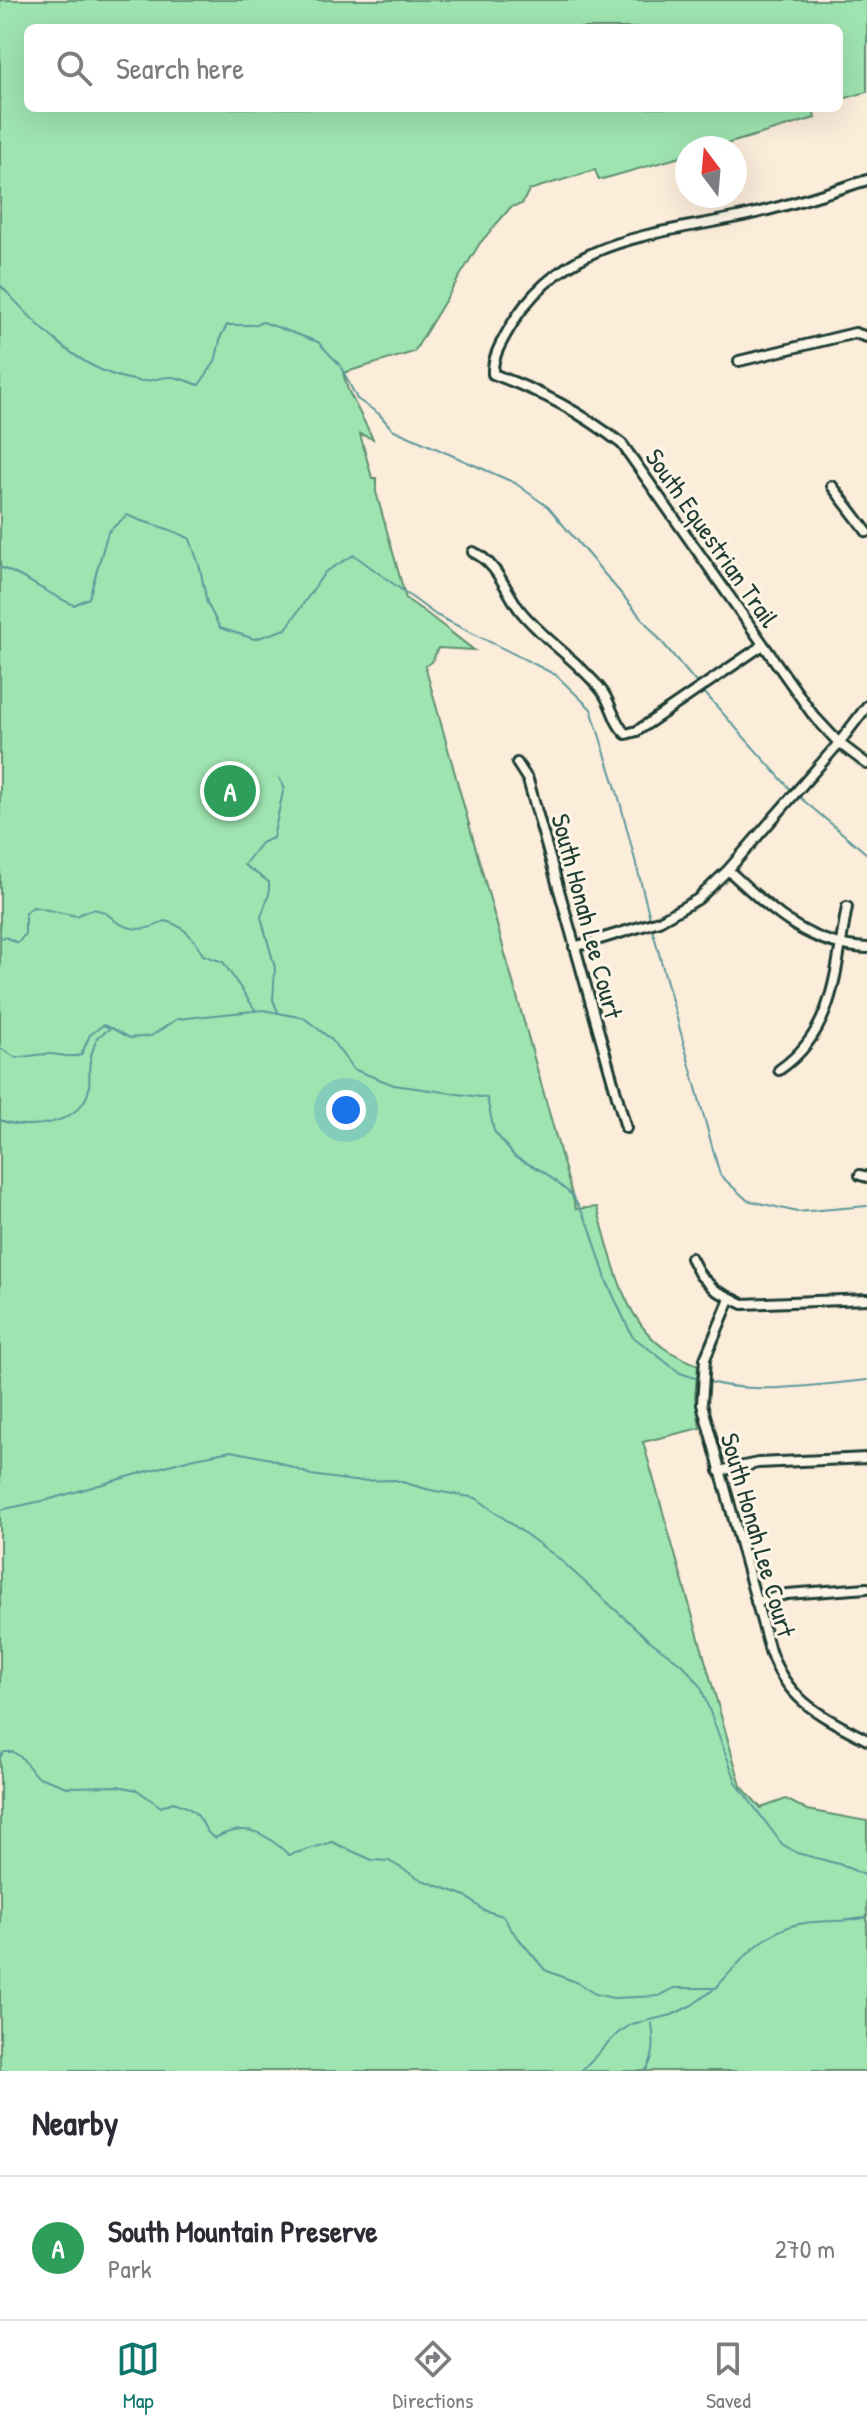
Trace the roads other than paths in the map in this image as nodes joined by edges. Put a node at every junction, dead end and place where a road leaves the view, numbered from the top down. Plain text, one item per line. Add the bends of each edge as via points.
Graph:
1 (867, 180) edge
2 (867, 337) edge
3 (739, 361) dead end
4 (832, 486) dead end
5 (867, 532) edge
6 (473, 552) dead end
7 (763, 645) junction
8 (867, 706) edge
9 (839, 743) junction
10 (517, 763) dead end
11 (867, 764) edge
12 (728, 870) junction
13 (847, 907) dead end
14 (840, 945) junction
15 (574, 947) junction
16 (867, 948) edge
17 (779, 1070) dead end
18 (626, 1128) dead end
19 (691, 1258) dead end
20 (730, 1299) junction
21 (867, 1299) edge
22 (867, 1458) edge
23 (719, 1471) junction
24 (867, 1588) edge
25 (756, 1602) junction
26 (867, 1740) edge

1 - 7 street, South Equestrian Trail via 746,216 597,249 532,298 493,361 493,374 539,391 622,444
2 - 3 street via 855,333
4 - 5 street
6 - 7 street via 489,563 532,624 594,681 623,733 637,731
7 - 9 street, South Equestrian Trail
8 - 9 street
9 - 11 street, South Equestrian Trail
9 - 12 street
10 - 15 street, South Honah Lee Court via 528,780
12 - 14 street via 787,922
12 - 15 street via 698,899 659,921
13 - 14 street
14 - 16 street
14 - 17 street via 826,1013 805,1049
15 - 18 street, South Honah Lee Court
19 - 20 street via 700,1275
20 - 21 street via 765,1305
20 - 23 street, South Honah Lee Court via 716,1328 702,1389
22 - 23 street via 758,1463
23 - 25 street, South Honah Lee Court
24 - 25 street via 787,1594
25 - 26 street, South Honah Lee Court via 775,1665 795,1695 822,1717

